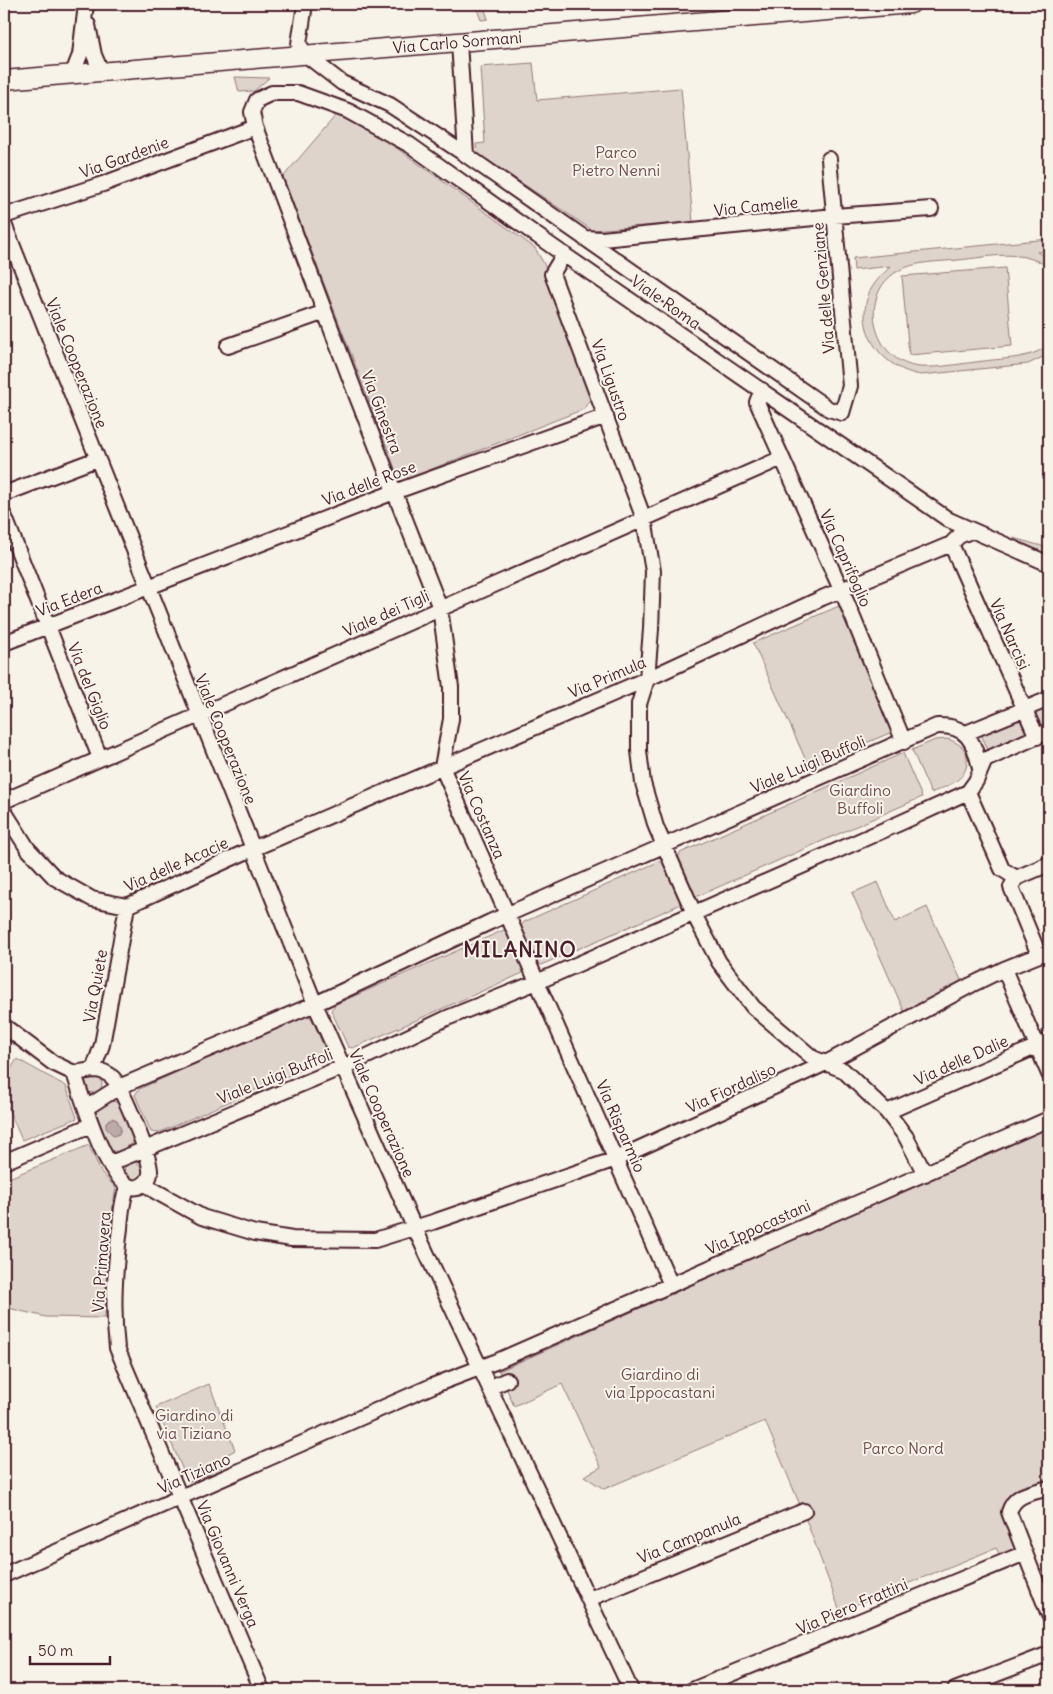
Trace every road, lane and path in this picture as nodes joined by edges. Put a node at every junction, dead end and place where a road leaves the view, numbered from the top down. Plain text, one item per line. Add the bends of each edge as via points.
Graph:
1 (305, 4) edge
2 (911, 4) edge
3 (842, 7) edge
4 (86, 8) edge
5 (757, 10) edge
6 (459, 42) junction
7 (306, 55) junction
8 (102, 71) junction
9 (73, 74) junction
10 (4, 80) edge
11 (257, 100) joint
12 (255, 127) junction
13 (466, 154) junction
14 (829, 159) dead end
15 (931, 209) dead end
16 (4, 216) edge
17 (834, 216) junction
18 (4, 224) edge
19 (572, 230) junction
20 (584, 238) junction
21 (564, 254) junction
22 (325, 312) junction
23 (228, 346) dead end
24 (762, 390) junction
25 (842, 413) joint
26 (606, 416) junction
27 (782, 458) junction
28 (97, 459) junction
29 (394, 492) junction
30 (4, 494) edge
31 (4, 515) edge
32 (644, 519) junction
33 (972, 531) junction
34 (951, 544) junction
35 (1049, 564) edge
36 (147, 588) junction
37 (841, 590) junction
38 (440, 608) junction
39 (47, 626) junction
40 (4, 643) edge
41 (647, 679) junction
42 (1049, 699) edge
43 (1025, 710) junction
44 (198, 715) junction
45 (966, 733) junction
46 (1043, 734) edge
47 (904, 742) junction
48 (100, 758) junction
49 (442, 767) junction
50 (980, 768) junction
51 (968, 792) junction
52 (4, 801) edge
53 (4, 811) edge
54 (665, 845) junction
55 (252, 850) junction
56 (1049, 864) edge
57 (1016, 878) junction
58 (127, 906) junction
59 (694, 913) junction
60 (507, 915) junction
61 (1044, 953) edge
62 (1004, 969) junction
63 (537, 982) junction
64 (315, 1004) junction
65 (4, 1026) edge
66 (1043, 1044) edge
67 (826, 1063) junction
68 (342, 1067) junction
69 (92, 1070) junction
70 (74, 1073) junction
71 (1049, 1074) edge
72 (119, 1087) junction
73 (86, 1108) junction
74 (887, 1112) junction
75 (1049, 1119) edge
76 (92, 1125) junction
77 (144, 1149) junction
78 (616, 1159) junction
79 (108, 1160) junction
80 (4, 1162) edge
81 (925, 1174) junction
82 (145, 1183) junction
83 (124, 1184) junction
84 (414, 1227) junction
85 (671, 1285) junction
86 (481, 1368) junction
87 (125, 1369) joint
88 (507, 1380) dead end
89 (490, 1387) junction
90 (1049, 1488) edge
91 (181, 1498) junction
92 (804, 1511) dead end
93 (1025, 1553) junction
94 (4, 1575) edge
95 (589, 1599) junction
96 (1049, 1615) edge
97 (1049, 1654) edge
98 (262, 1690) edge
99 (631, 1690) edge
100 (692, 1690) edge
101 (955, 1690) edge

1 - 7 street via 299,44
2 - 3 main road, Via Carlo Sormani
3 - 5 main road, Via Carlo Sormani
4 - 8 street via 92,49
4 - 9 street via 80,55
5 - 6 main road, Via Carlo Sormani
6 - 7 main road, Via Carlo Sormani
6 - 13 street
7 - 8 main road, Via Carlo Sormani
7 - 13 street, Viale Roma via 342,83 390,105
8 - 9 main road, Via Carlo Sormani
9 - 10 main road, Via Carlo Sormani
11 - 12 street, Via Ginestra via 252,112
11 - 21 street, Viale Roma via 272,93 298,93 348,111 410,145
12 - 16 street, Via Gardenie via 103,184
12 - 22 street, Via Ginestra
13 - 19 street, Viale Roma
14 - 17 street, Via delle Genziane
15 - 17 street, Via Camelie
17 - 20 street, Via Camelie via 602,239
17 - 25 street, Via delle Genziane via 850,386
18 - 28 street, Viale Cooperazione
19 - 20 street, Viale Roma
19 - 21 street via 562,243
20 - 21 street via 574,251
20 - 25 street, Viale Roma via 829,409
21 - 24 street, Viale Roma
21 - 26 street, Via Ligustro via 552,274
22 - 23 street
22 - 29 street, Via Ginestra
24 - 27 street, Via Caprifoglio via 757,402
24 - 33 street, Viale Roma via 949,520
26 - 29 street, Via delle Rose
26 - 32 street, Via Ligustro
27 - 32 street, Viale dei Tigli
27 - 37 street, Via Caprifoglio
28 - 30 street
28 - 36 street, Viale Cooperazione
29 - 36 street, Via delle Rose
29 - 38 street, Via Ginestra
31 - 39 street, Via del Giglio
32 - 38 street, Viale dei Tigli
32 - 41 street, Via Ligustro via 653,571
33 - 34 street, Via Primula via 959,536
33 - 35 street, Viale Roma
34 - 37 street, Via Primula
34 - 43 street, Via Narcisi
36 - 39 street, Via Edera
36 - 44 street, Viale Cooperazione
37 - 41 street, Via Primula
37 - 47 street, Via Caprifoglio
38 - 44 street, Viale dei Tigli
38 - 49 street, Via Costanza via 451,687 451,719
39 - 40 street, Via Edera
39 - 48 street, Via del Giglio
41 - 49 street, Via Primula
41 - 54 street, Via Ligustro via 640,704 639,751 650,812
42 - 43 street
43 - 45 street
43 - 46 street, Via Narcisi
44 - 48 street, Viale dei Tigli
44 - 55 street, Viale Cooperazione
45 - 47 street, Viale Luigi Buffoli via 961,729 937,726
45 - 50 street
46 - 50 street via 985,760
47 - 54 street, Viale Luigi Buffoli
48 - 52 street, Viale dei Tigli
49 - 55 street, Via Primula
49 - 60 street, Via Costanza
50 - 51 street
51 - 57 street via 1002,869
51 - 59 street, Viale Luigi Buffoli
53 - 58 street, Via delle Acacie via 28,849 55,878 92,898
54 - 59 street
54 - 60 street, Viale Luigi Buffoli
55 - 58 street, Via delle Acacie
55 - 64 street, Viale Cooperazione
56 - 57 street
57 - 61 street via 1011,887
58 - 69 street, Via Quiete via 102,1045
59 - 63 street, Viale Luigi Buffoli
59 - 67 street via 719,962 753,1007 813,1058
60 - 63 street
60 - 64 street, Viale Luigi Buffoli
61 - 62 street, Via Fiordaliso
62 - 66 street
62 - 67 street, Via Fiordaliso
63 - 68 street, Viale Luigi Buffoli via 447,1018
63 - 78 street, Via Risparmio
64 - 68 street, Viale Cooperazione
64 - 72 street, Viale Luigi Buffoli
65 - 70 street via 53,1063
66 - 71 street
66 - 74 street, Via delle Dalie
67 - 74 street via 843,1070
67 - 78 street, Via Fiordaliso
68 - 77 street, Viale Luigi Buffoli
68 - 84 street, Viale Cooperazione
69 - 70 street
69 - 72 street via 106,1072
70 - 73 street
72 - 73 street, Viale Luigi Buffoli
72 - 77 street
73 - 76 street
74 - 81 street via 906,1137
75 - 81 street, Via Ippocastani
76 - 79 street
76 - 80 street
77 - 79 street, Viale Luigi Buffoli via 116,1161
77 - 82 street via 150,1170
78 - 84 street, Via Fiordaliso
78 - 85 street, Via Risparmio
79 - 83 street
81 - 85 street, Via Ippocastani
82 - 83 street via 137,1187
82 - 84 street, Via Fiordaliso via 202,1217 255,1233 292,1239 375,1240
83 - 87 street, Via Primavera via 114,1283 114,1318 117,1348
84 - 86 street, Viale Cooperazione
85 - 86 street, Via Ippocastani
86 - 89 street, Viale Cooperazione
86 - 91 street, Via Tiziano via 432,1386
87 - 91 street, Via Giovanni Verga
88 - 89 street
89 - 95 street, Viale Cooperazione
90 - 93 street via 1013,1501 1009,1512
91 - 94 street, Via Tiziano
91 - 98 street, Via Giovanni Verga
92 - 95 street, Via Campanula
93 - 96 street
93 - 100 street, Via Piero Frattini
95 - 99 street, Viale Cooperazione
97 - 101 street

